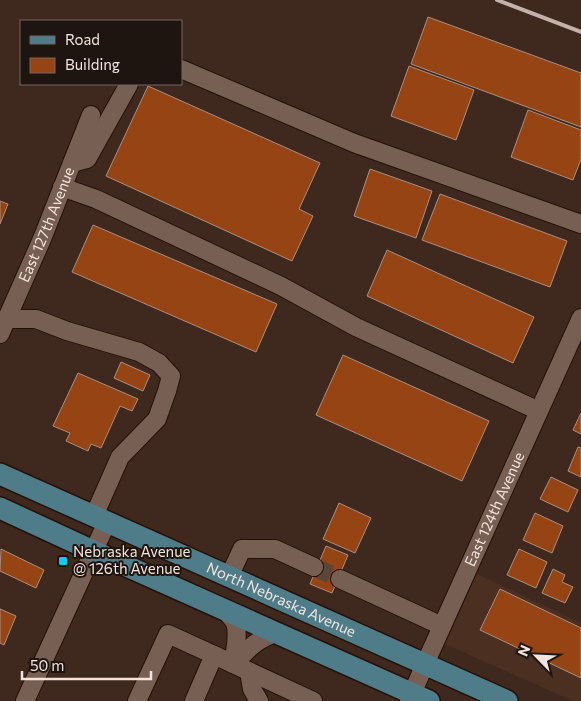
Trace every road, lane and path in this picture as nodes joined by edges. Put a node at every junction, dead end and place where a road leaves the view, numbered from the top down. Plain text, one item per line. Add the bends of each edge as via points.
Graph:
1 (182, 69) edge
2 (128, 85) edge
3 (91, 115) dead end
4 (72, 163) junction
5 (62, 187) junction
6 (581, 224) edge
7 (581, 318) edge
8 (3, 326) edge
9 (539, 411) junction
10 (0, 474) edge
11 (0, 508) edge
12 (101, 519) junction
13 (93, 551) junction
14 (314, 567) tunnel mouth
15 (229, 576) junction
16 (340, 579) tunnel mouth
17 (225, 610) junction
18 (442, 626) junction
19 (276, 633) junction
20 (214, 656) junction
21 (233, 664) junction
22 (425, 664) junction
23 (249, 672) junction
24 (417, 699) edge
25 (307, 700) edge
26 (25, 701) edge
27 (137, 701) edge
28 (194, 701) edge
29 (259, 701) edge
30 (507, 701) edge

1 - 6 street via 354,142
2 - 4 street via 86,159
3 - 4 street, East 127th Avenue
4 - 5 street, East 127th Avenue
5 - 8 street, East 127th Avenue
5 - 9 street via 96,199 272,282 356,327
7 - 9 street, East 124th Avenue
8 - 12 street via 36,319 139,352 159,363 171,376 157,419 120,457
9 - 18 street, East 124th Avenue
10 - 12 main road, North Nebraska Avenue
11 - 13 main road
12 - 13 street
12 - 15 main road, North Nebraska Avenue
13 - 17 main road
13 - 26 street
14 - 15 street via 275,549 242,549
15 - 22 main road, North Nebraska Avenue
16 - 18 street
17 - 19 main road
17 - 21 street via 235,623 237,633
18 - 22 street, East 124th Avenue
19 - 21 street via 256,642
19 - 24 main road
20 - 21 street
20 - 27 street via 168,634
20 - 28 street
21 - 23 street
22 - 24 street, East 124th Avenue
22 - 30 main road, North Nebraska Avenue
23 - 25 street
23 - 29 street via 252,689

